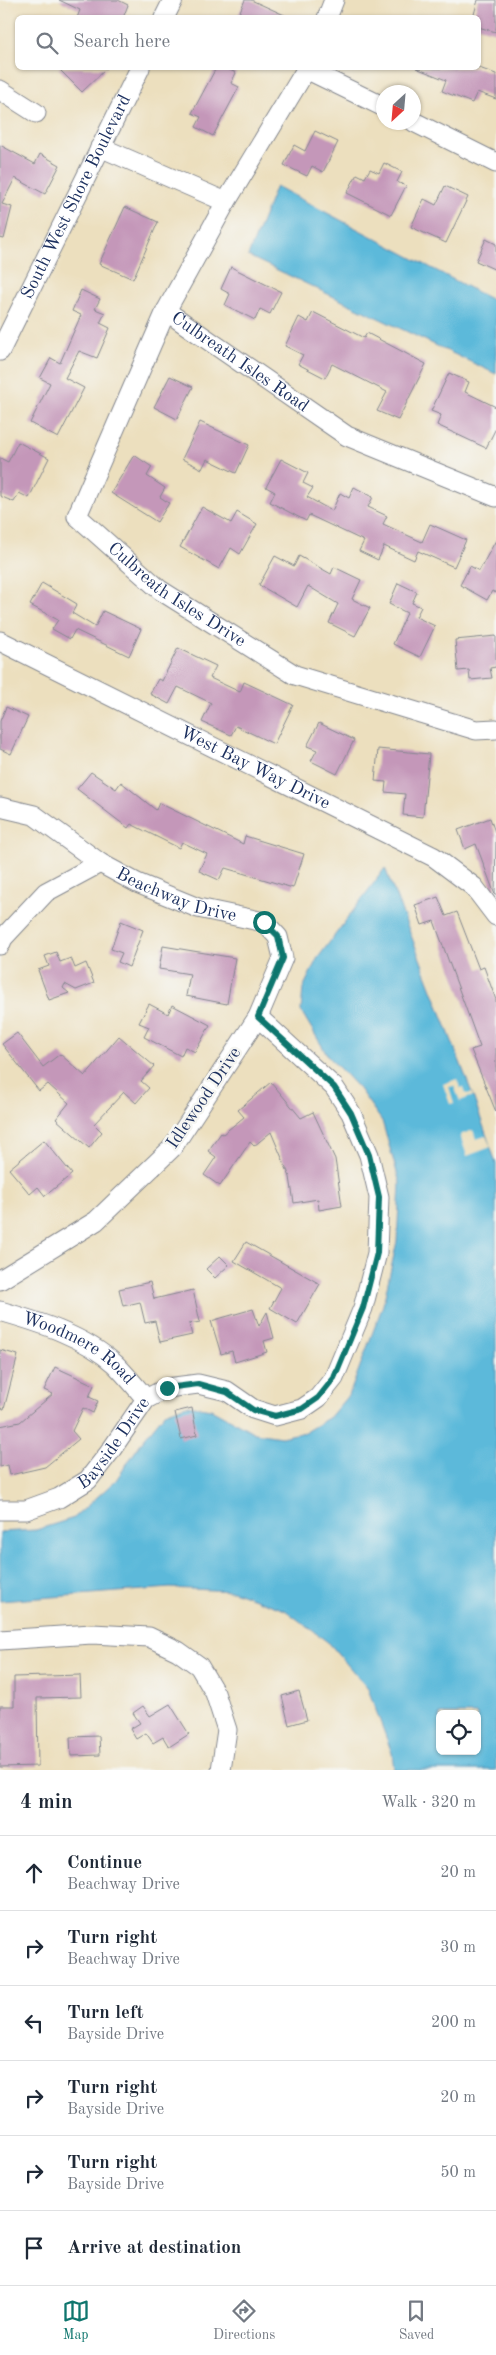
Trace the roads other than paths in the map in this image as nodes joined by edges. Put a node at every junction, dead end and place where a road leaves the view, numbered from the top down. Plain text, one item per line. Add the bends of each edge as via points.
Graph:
1 (173, 0) edge
2 (334, 0) edge
3 (166, 15) edge
4 (328, 15) edge
5 (139, 70) edge
6 (305, 70) edge
7 (310, 70) edge
8 (0, 90) edge
9 (376, 103) edge
10 (36, 113) dead end
11 (421, 126) edge
12 (100, 146) junction
13 (496, 163) edge
14 (226, 202) junction
15 (166, 311) junction
16 (0, 351) edge
17 (496, 497) edge
18 (0, 641) edge
19 (496, 729) edge
20 (0, 807) edge
21 (100, 863) junction
22 (496, 916) edge
23 (0, 945) edge
24 (258, 1017) junction
25 (0, 1280) edge
26 (0, 1311) edge
27 (146, 1399) junction
28 (0, 1510) edge
29 (0, 1640) edge
30 (222, 1770) edge

1 - 3 street
2 - 4 street
5 - 12 street, South West Shore Boulevard
6 - 14 street
7 - 9 street
8 - 10 street
11 - 13 street
12 - 14 street
12 - 16 street, South West Shore Boulevard
14 - 15 street, Culbreath Isles Road
15 - 17 street, Culbreath Isles Road via 347,436
15 - 19 street, Culbreath Isles Drive via 77,516 160,590 295,675 476,730
18 - 22 street, West Bay Way Drive via 434,857 474,887
20 - 21 street, Beachway Drive via 34,815
21 - 23 street via 46,892
21 - 24 street, Beachway Drive via 137,883 198,908 264,922 278,936 283,958
24 - 25 street, Idlewood Drive via 172,1148 96,1221
24 - 27 street, Bayside Drive via 334,1087 351,1113 369,1155 379,1197 378,1244 363,1308 334,1378 318,1398 302,1409 275,1416 253,1410 227,1392 198,1384 167,1388
26 - 27 street, Woodmere Road via 38,1322 84,1343 114,1363
27 - 28 street, Bayside Drive via 88,1480 59,1498 26,1510
29 - 30 street via 92,1634 150,1638 178,1651 199,1666 215,1693 227,1730

